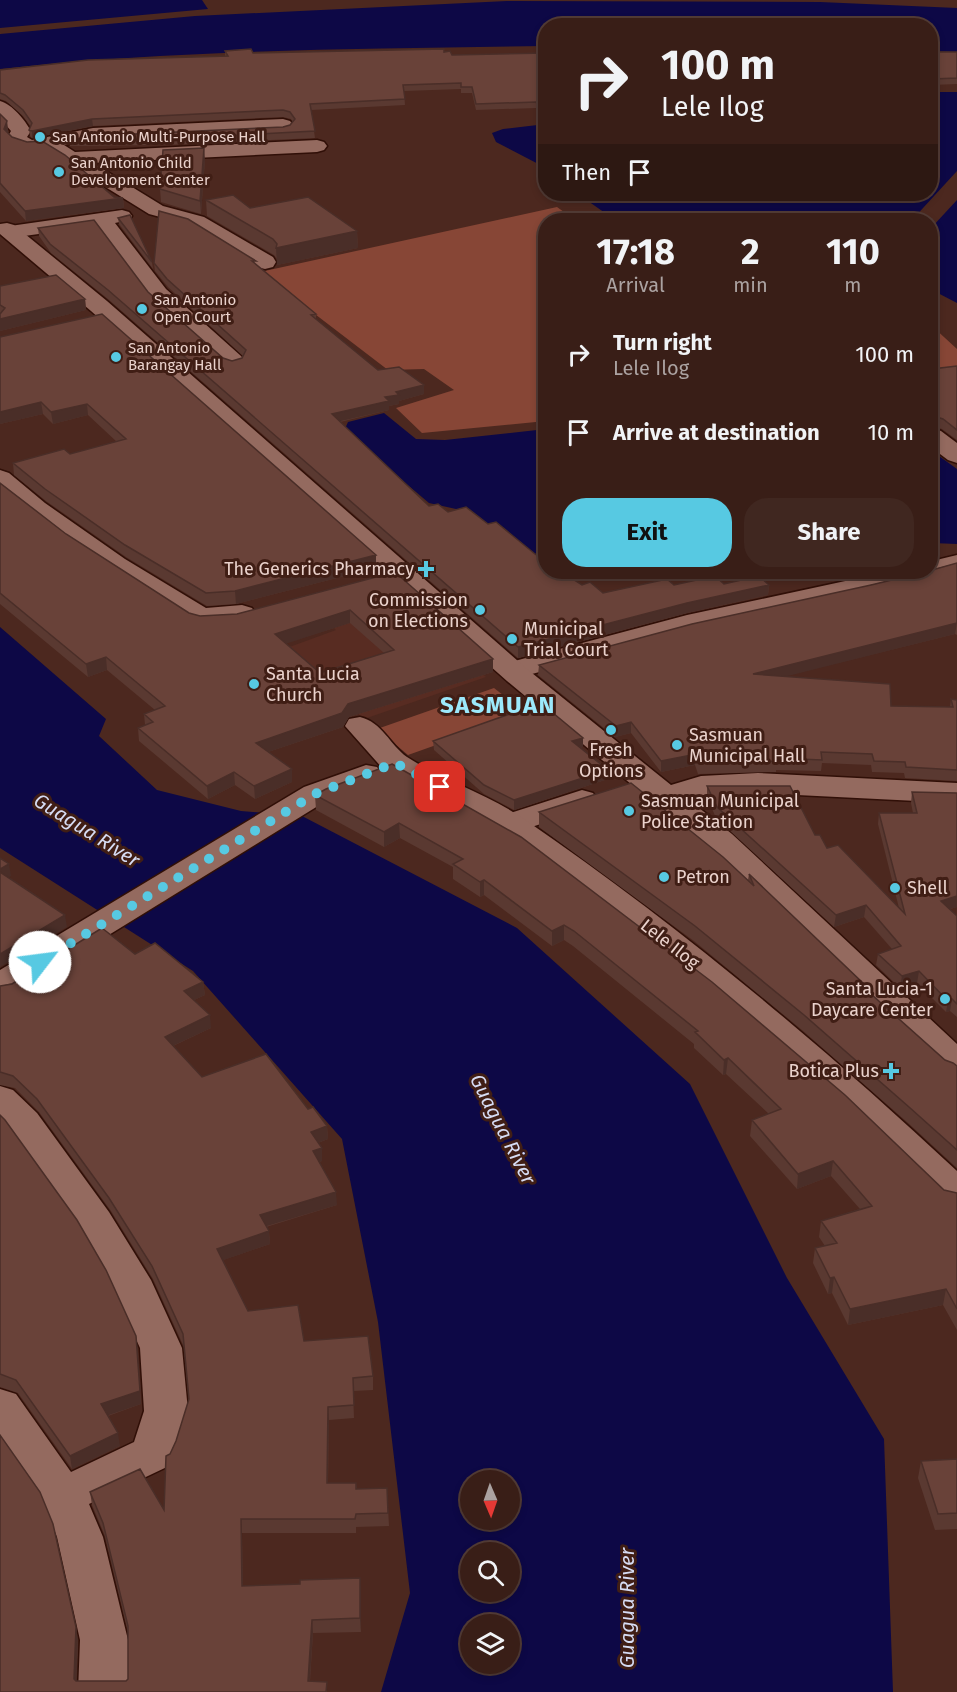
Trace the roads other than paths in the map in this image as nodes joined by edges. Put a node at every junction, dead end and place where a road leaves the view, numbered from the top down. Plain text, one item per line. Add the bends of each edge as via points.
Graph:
1 (0, 107) edge
2 (283, 125) edge
3 (47, 143) junction
4 (317, 146) dead end
5 (73, 158) junction
6 (156, 210) junction
7 (101, 219) junction
8 (265, 262) dead end
9 (120, 305) junction
10 (233, 361) edge
11 (938, 441) edge
12 (957, 455) edge
13 (0, 478) edge
14 (957, 563) edge
15 (938, 568) edge
16 (400, 572) junction
17 (890, 579) edge
18 (368, 580) edge
19 (270, 606) edge
20 (513, 670) junction
21 (360, 726) dead end
22 (395, 763) junction
23 (657, 787) junction
24 (957, 793) edge
25 (510, 825) junction
26 (0, 986) edge
27 (957, 1065) edge
28 (0, 1099) edge
29 (957, 1194) edge
30 (0, 1406) edge
31 (63, 1496) junction
32 (103, 1692) edge

1 - 3 street via 20,128 20,141 30,146
2 - 3 street via 93,134
3 - 5 street
4 - 5 street
5 - 6 street
6 - 7 street
6 - 8 street via 197,220
7 - 9 street
7 - 9 street via 8,231
9 - 10 street
9 - 16 street
11 - 12 street
13 - 19 street via 36,509 115,565 201,617 237,615
14 - 15 street
16 - 18 street
16 - 20 street
17 - 20 street via 687,624
20 - 23 street
21 - 22 street, Lele Ilog
22 - 25 street, Lele Ilog
22 - 26 street via 315,794 290,808
23 - 24 street via 758,783
23 - 25 street via 610,791
23 - 27 street via 720,841
25 - 29 street, Lele Ilog via 725,987 858,1100
28 - 31 street via 23,1122 95,1222 130,1280 161,1348 166,1411 153,1453
30 - 31 street
31 - 32 street via 80,1537 105,1640

